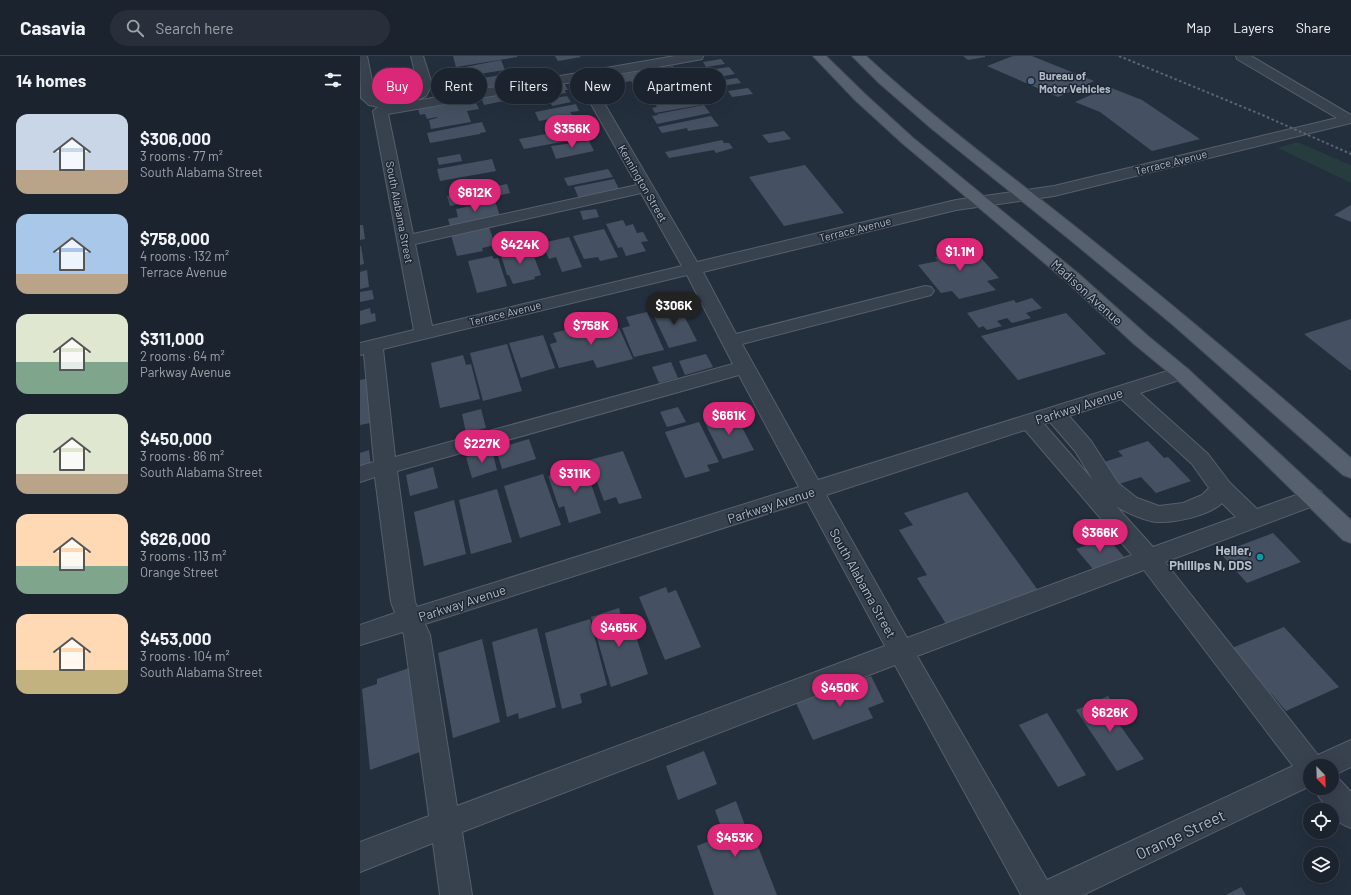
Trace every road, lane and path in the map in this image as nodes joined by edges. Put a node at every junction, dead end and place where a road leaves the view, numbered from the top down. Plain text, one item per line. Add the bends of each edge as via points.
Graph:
1 (360, 56) edge
2 (417, 56) edge
3 (697, 56) edge
4 (819, 56) edge
5 (858, 56) edge
6 (1242, 56) edge
7 (652, 60) edge
8 (420, 68) edge
9 (617, 68) edge
10 (423, 77) edge
11 (570, 78) edge
12 (423, 88) edge
13 (372, 101) edge
14 (398, 104) edge
15 (598, 104) edge
16 (380, 111) junction
17 (1350, 119) edge
18 (646, 187) junction
19 (1023, 195) junction
20 (980, 201) junction
21 (406, 241) junction
22 (692, 268) junction
23 (925, 291) dead end
24 (424, 333) junction
25 (730, 341) junction
26 (366, 348) edge
27 (745, 367) junction
28 (1181, 373) junction
29 (1125, 391) junction
30 (1055, 414) junction
31 (1030, 422) junction
32 (385, 467) junction
33 (1351, 470) edge
34 (360, 474) edge
35 (813, 491) junction
36 (1222, 497) junction
37 (1313, 497) junction
38 (1253, 520) junction
39 (1351, 534) edge
40 (1148, 558) junction
41 (411, 619) junction
42 (360, 635) edge
43 (901, 651) junction
44 (1351, 753) edge
45 (1305, 759) edge
46 (1338, 759) edge
47 (1303, 775) edge
48 (1334, 795) edge
49 (1351, 814) edge
50 (446, 825) junction
51 (360, 857) edge
52 (456, 895) edge
53 (1038, 895) edge
54 (1050, 895) edge

1 - 13 street via 368,98
2 - 8 street
3 - 7 street
4 - 20 main road, Madison Avenue via 895,129
5 - 19 main road via 946,134
6 - 17 street
7 - 9 street
10 - 12 street
11 - 16 street
14 - 16 street
15 - 18 street, Kennington Street
16 - 21 street, South Alabama Street
17 - 19 street, Terrace Avenue via 1054,191
18 - 21 street
18 - 22 street, Kennington Street
19 - 20 street, Terrace Avenue
19 - 33 main road via 1252,382
20 - 22 street, Terrace Avenue
20 - 28 main road, Madison Avenue
21 - 24 street, South Alabama Street
22 - 24 street, Terrace Avenue
22 - 25 street, South Alabama Street
23 - 25 street
24 - 26 street, Terrace Avenue
25 - 27 street, South Alabama Street
26 - 32 street
27 - 32 street
27 - 35 street, South Alabama Street
28 - 29 street, Parkway Avenue
28 - 37 main road, Madison Avenue
29 - 30 street, Parkway Avenue
29 - 36 street via 1200,459
30 - 31 street, Parkway Avenue
30 - 36 street via 1083,446 1110,489 1129,504 1158,514 1186,511
31 - 35 street, Parkway Avenue
31 - 40 street
32 - 34 street
32 - 41 street via 403,602
35 - 41 street, Parkway Avenue
35 - 43 street, South Alabama Street
36 - 38 street
37 - 38 street
37 - 39 main road, Madison Avenue
38 - 40 street
40 - 43 street
40 - 45 street
41 - 42 street, Parkway Avenue
41 - 50 street via 416,635
43 - 50 street
43 - 53 street, South Alabama Street
44 - 46 street
47 - 54 street, Orange Street
48 - 49 street
50 - 51 street
50 - 52 street

